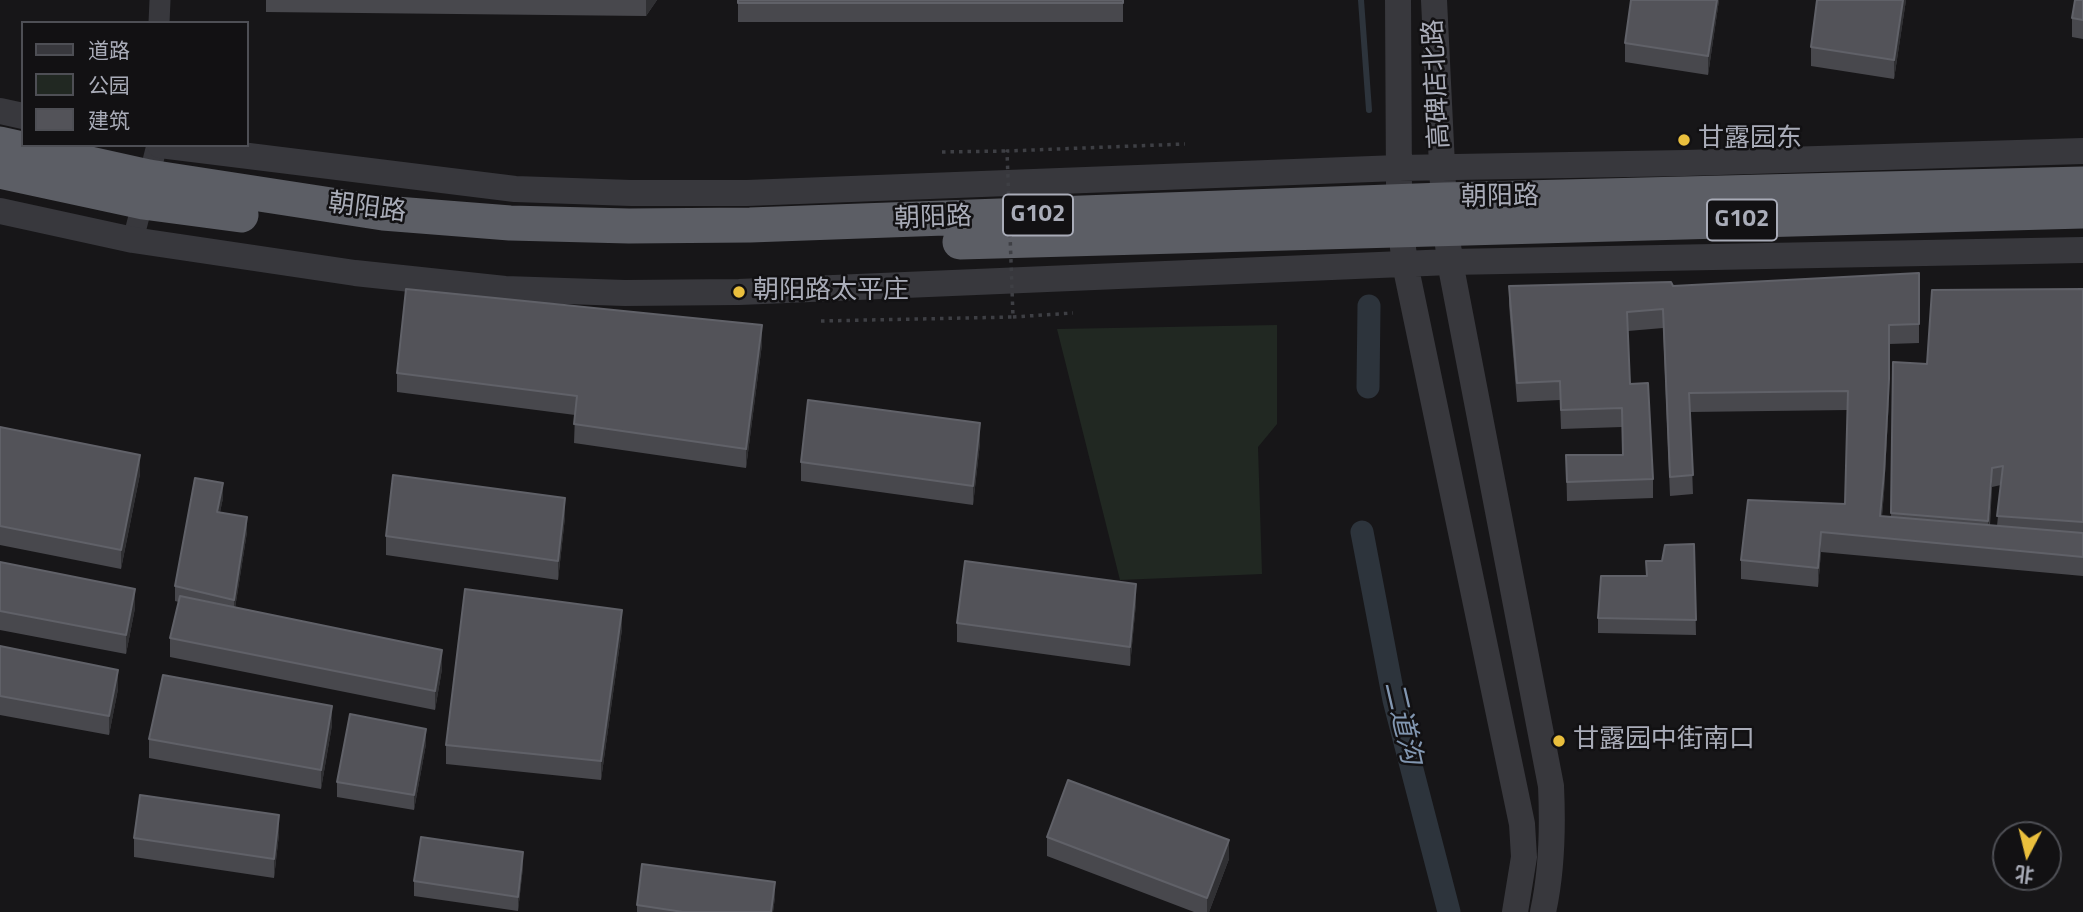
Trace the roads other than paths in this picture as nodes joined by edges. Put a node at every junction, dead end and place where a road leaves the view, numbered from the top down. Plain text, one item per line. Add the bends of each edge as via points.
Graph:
1 (160, 0) edge
2 (1398, 0) edge
3 (1434, 0) edge
4 (159, 21) edge
5 (0, 111) edge
6 (21, 116) edge
7 (0, 144) edge
8 (2083, 151) edge
9 (152, 167) edge
10 (0, 171) edge
11 (2083, 184) edge
12 (0, 211) edge
13 (2083, 211) edge
14 (1446, 215) junction
15 (1401, 216) junction
16 (133, 240) junction
17 (2083, 250) edge
18 (1515, 912) edge
19 (1543, 912) edge

1 - 4 street
2 - 15 street, 高碑店北路
3 - 14 street, 高碑店北路
5 - 6 street
7 - 9 highway, 朝阳路 / G102
8 - 14 street, 朝阳路
9 - 10 highway, 朝阳路 / G102
9 - 15 street, 朝阳路 via 515,189
9 - 15 highway, 朝阳路 / G102 via 380,234 510,246 761,247
9 - 16 street
11 - 14 highway, 朝阳路 / G102
12 - 16 street, 朝阳路
13 - 14 highway, 朝阳路 / G102
14 - 15 highway, 朝阳路 / G102
14 - 15 street, 朝阳路
14 - 17 street, 朝阳路
14 - 19 street, 高碑店北路 via 1551,786 1551,859
15 - 16 street, 朝阳路 via 739,292 505,289 355,273
15 - 18 street, 高碑店北路 via 1522,824 1524,858

